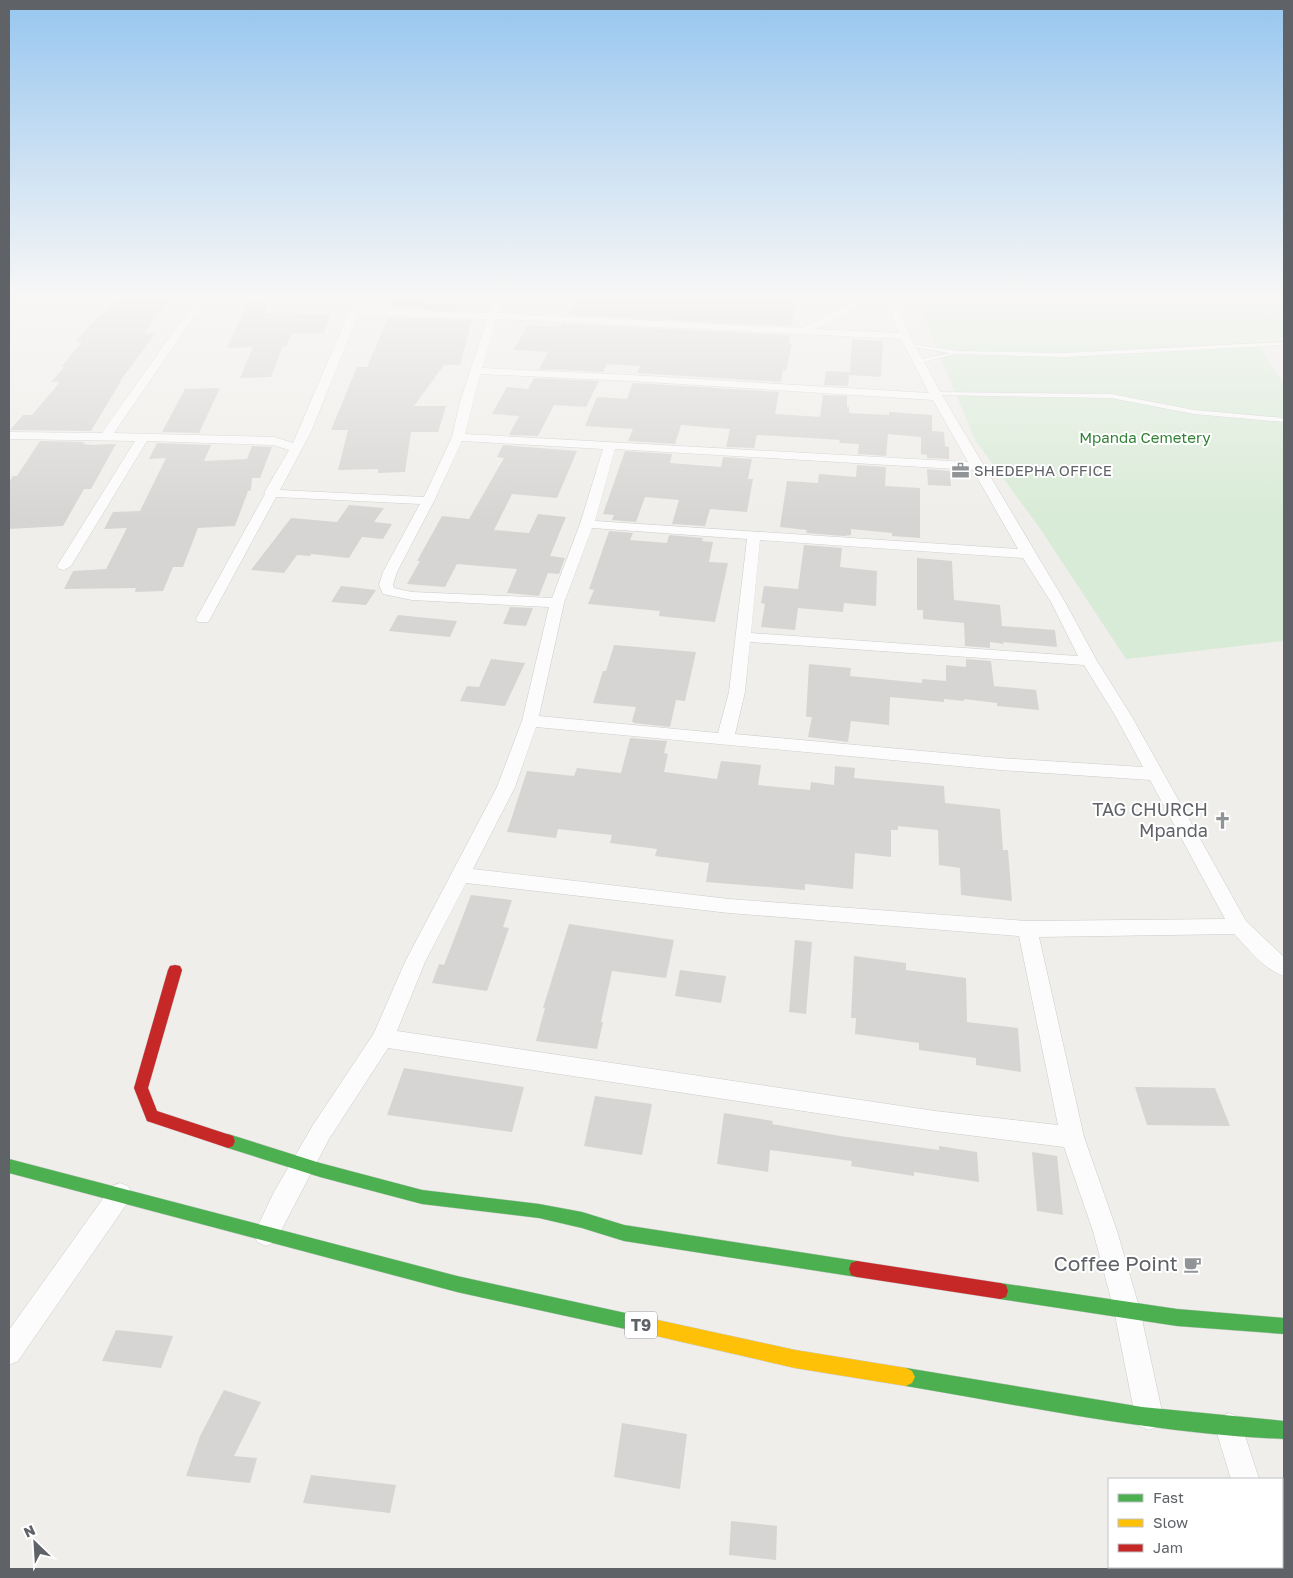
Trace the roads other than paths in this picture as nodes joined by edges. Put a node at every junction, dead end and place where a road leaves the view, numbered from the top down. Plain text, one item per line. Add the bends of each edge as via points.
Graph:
1 (476, 371) edge
2 (149, 372) edge
3 (329, 372) edge
4 (490, 372) edge
5 (924, 372) edge
6 (936, 395) junction
7 (1284, 420) edge
8 (305, 432) junction
9 (9, 435) edge
10 (106, 436) junction
11 (143, 437) junction
12 (458, 437) junction
13 (274, 441) junction
14 (610, 446) junction
15 (296, 448) junction
16 (976, 466) junction
17 (270, 493) junction
18 (428, 501) junction
19 (587, 524) junction
20 (754, 536) junction
21 (1028, 554) junction
22 (64, 566) dead end
23 (557, 604) junction
24 (203, 620) dead end
25 (744, 637) junction
26 (1089, 661) junction
27 (530, 721) junction
28 (725, 740) junction
29 (1154, 774) junction
30 (460, 875) junction
31 (1239, 926) junction
32 (1027, 929) junction
33 (1284, 968) edge
34 (175, 970) dead end
35 (383, 1038) junction
36 (1072, 1137) junction
37 (304, 1164) junction
38 (9, 1166) edge
39 (120, 1194) junction
40 (266, 1234) junction
41 (1127, 1310) junction
42 (1284, 1326) edge
43 (9, 1352) edge
44 (1149, 1417) junction
45 (1229, 1427) junction
46 (1284, 1430) edge
47 (1245, 1478) edge

1 - 12 street
2 - 10 street
3 - 8 street
4 - 6 street
5 - 6 street
6 - 7 lane via 1110,396 1194,412
6 - 16 street
8 - 13 street
8 - 15 street
9 - 10 street
10 - 11 street
11 - 13 street
11 - 22 street
12 - 14 street
12 - 18 street
13 - 15 street
14 - 16 street
14 - 19 street
15 - 17 street
16 - 21 street
17 - 18 street
17 - 24 street
18 - 23 street via 390,572 386,585 388,591 412,596
19 - 20 street
19 - 23 street
20 - 21 street
20 - 25 street
21 - 26 street
23 - 27 street
25 - 26 street
25 - 28 street via 737,692
26 - 29 street
27 - 28 street
27 - 30 street via 506,787
28 - 29 street
29 - 31 street
30 - 32 street via 729,906
30 - 35 street via 415,962
31 - 32 street
31 - 33 street
32 - 36 street
34 - 37 main road via 141,1088 152,1116
35 - 36 street via 934,1121
35 - 37 street via 321,1132
36 - 41 street via 1105,1231
37 - 40 street
37 - 41 main road via 424,1197 539,1211 580,1219 624,1233
38 - 39 main road, T9
39 - 40 main road, T9
39 - 43 street
40 - 44 main road, T9 via 457,1284 795,1359
41 - 42 main road via 1232,1324
41 - 44 street
44 - 45 main road, T9
45 - 46 main road, T9
45 - 47 street

